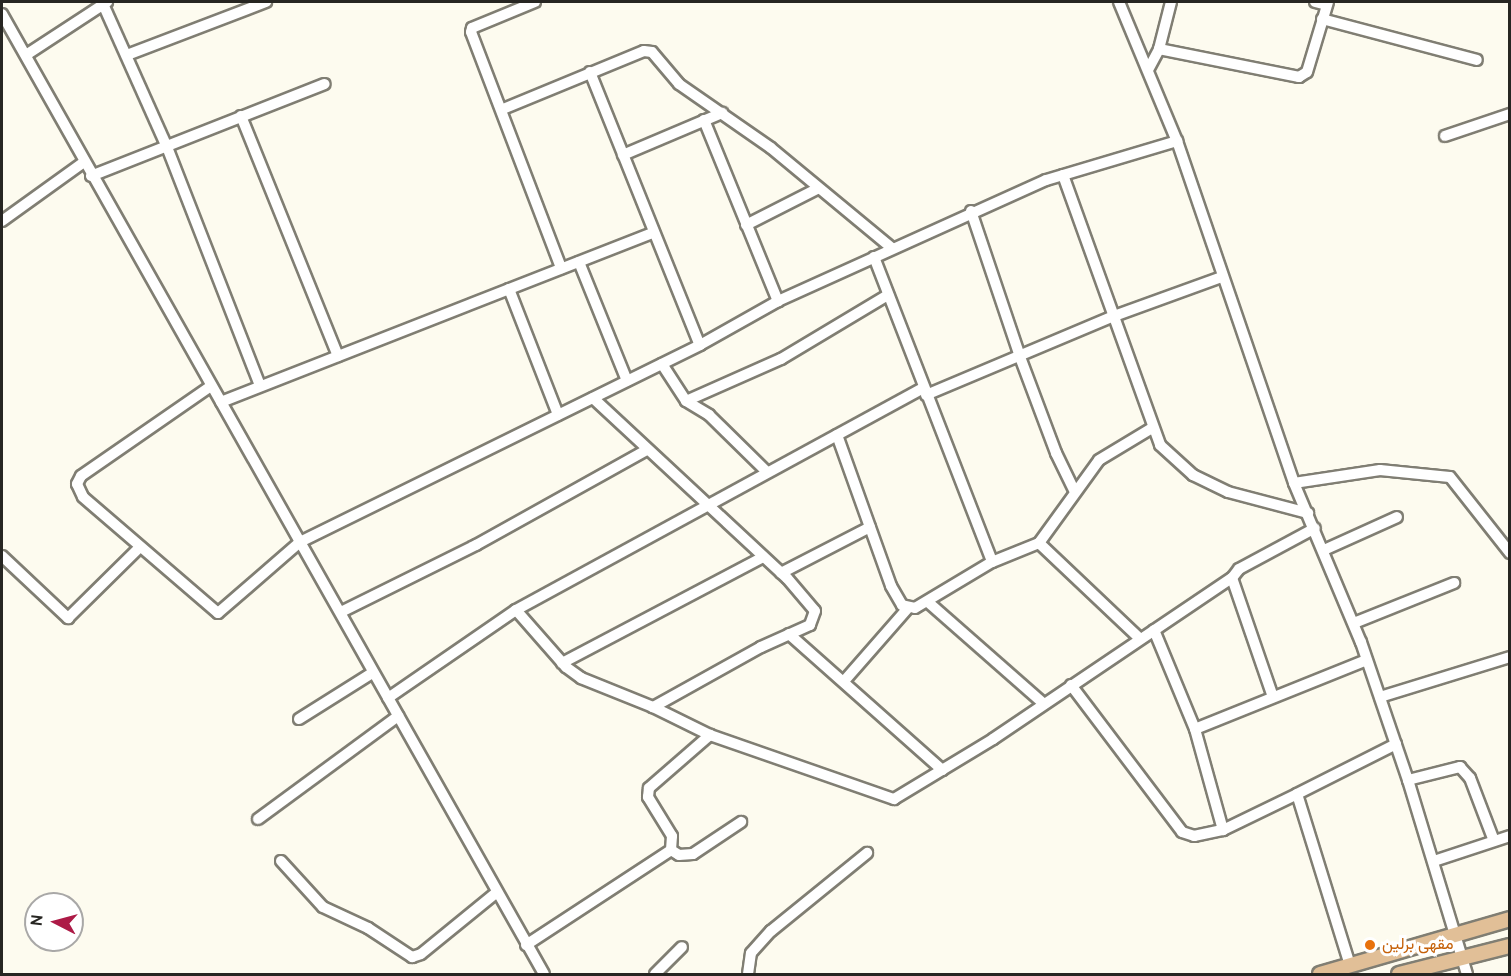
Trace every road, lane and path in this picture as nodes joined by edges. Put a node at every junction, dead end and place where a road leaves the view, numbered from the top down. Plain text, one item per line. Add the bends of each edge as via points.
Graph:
1 (266, 2) edge
2 (535, 2) edge
3 (1119, 2) edge
4 (1171, 2) edge
5 (1315, 2) edge
6 (105, 3) edge
7 (1327, 3) edge
8 (2, 14) edge
9 (1322, 19) junction
10 (1159, 50) junction
11 (127, 55) junction
12 (26, 56) junction
13 (1478, 60) dead end
14 (1148, 70) junction
15 (590, 72) junction
16 (324, 84) dead end
17 (502, 109) junction
18 (722, 113) junction
19 (1509, 114) edge
20 (241, 116) junction
21 (704, 120) junction
22 (1445, 136) dead end
23 (1177, 141) junction
24 (167, 147) junction
25 (623, 155) junction
26 (84, 162) junction
27 (1063, 175) junction
28 (91, 176) junction
29 (817, 189) junction
30 (971, 211) junction
31 (2, 221) edge
32 (746, 225) junction
33 (654, 232) junction
34 (892, 248) junction
35 (874, 257) junction
36 (579, 262) junction
37 (561, 268) junction
38 (1222, 277) junction
39 (509, 289) junction
40 (888, 296) junction
41 (778, 301) junction
42 (1114, 316) junction
43 (700, 345) junction
44 (338, 356) junction
45 (1020, 357) junction
46 (662, 364) junction
47 (627, 381) junction
48 (211, 386) junction
49 (260, 386) junction
50 (924, 392) junction
51 (593, 398) junction
52 (686, 401) junction
53 (221, 402) junction
54 (558, 415) junction
55 (1152, 428) junction
56 (837, 435) junction
57 (646, 450) junction
58 (767, 472) junction
59 (1294, 483) junction
60 (1074, 490) junction
61 (705, 504) junction
62 (1308, 513) junction
63 (1397, 517) dead end
64 (870, 526) junction
65 (1315, 528) junction
66 (300, 542) junction
67 (1039, 543) junction
68 (139, 548) junction
69 (1324, 550) junction
70 (1509, 553) edge
71 (2, 556) edge
72 (763, 557) junction
73 (992, 562) junction
74 (781, 573) junction
75 (1232, 578) junction
76 (1454, 583) dead end
77 (928, 602) junction
78 (908, 608) junction
79 (516, 610) junction
80 (341, 612) junction
81 (1354, 623) junction
82 (1154, 630) junction
83 (789, 634) junction
84 (1139, 639) junction
85 (1509, 657) edge
86 (1367, 660) junction
87 (562, 663) junction
88 (372, 673) junction
89 (845, 680) junction
90 (1071, 686) junction
91 (1380, 696) junction
92 (1273, 697) junction
93 (388, 698) junction
94 (1044, 704) junction
95 (653, 707) junction
96 (398, 716) junction
97 (299, 718) dead end
98 (1195, 729) junction
99 (710, 735) junction
100 (1396, 744) junction
101 (942, 770) junction
102 (1408, 780) junction
103 (1297, 794) junction
104 (258, 819) dead end
105 (741, 822) dead end
106 (1223, 830) junction
107 (1509, 836) edge
108 (1494, 841) junction
109 (671, 850) junction
110 (867, 852) dead end
111 (281, 861) dead end
112 (1434, 861) junction
113 (497, 892) junction
114 (1509, 919) edge
115 (1455, 935) junction
116 (526, 945) junction
117 (1509, 946) edge
118 (682, 947) dead end
119 (1462, 959) junction
120 (1350, 965) junction
121 (544, 975) edge
122 (655, 975) edge
123 (748, 975) edge
124 (1320, 975) edge
125 (1400, 975) edge
126 (1467, 975) edge

1 - 11 street
2 - 17 street via 471,30
3 - 14 street
4 - 10 street
5 - 7 street
6 - 11 street
6 - 12 street
7 - 9 street
8 - 12 street
9 - 10 street via 1306,72 1299,77
9 - 13 street
10 - 14 street
11 - 24 street
12 - 26 street
14 - 23 street
15 - 17 street
15 - 18 street via 648,50 679,84
15 - 25 street
16 - 20 street
17 - 37 street
18 - 21 street
18 - 29 street
19 - 22 street
20 - 24 street
20 - 44 street
21 - 25 street
21 - 32 street
23 - 27 street
23 - 38 street
24 - 28 street
24 - 49 street
25 - 33 street
26 - 28 street
26 - 31 street
27 - 30 street
27 - 42 street
28 - 48 street
29 - 32 street
29 - 34 street
30 - 34 street
30 - 45 street
32 - 41 street
33 - 36 street
33 - 43 street
34 - 35 street
35 - 40 street
35 - 41 street
36 - 37 street
36 - 47 street
37 - 39 street
38 - 42 street
38 - 59 street
39 - 44 street
39 - 54 street
40 - 50 street
40 - 52 street via 791,353
41 - 43 street
42 - 45 street
42 - 55 street
43 - 46 street
44 - 49 street
45 - 50 street
45 - 60 street
46 - 47 street
46 - 52 street
47 - 51 street
48 - 53 street
48 - 68 street via 81,476 77,484 83,497
49 - 53 street
50 - 56 street
50 - 73 street
51 - 54 street
51 - 57 street
52 - 58 street via 710,415
53 - 66 street
54 - 66 street
55 - 60 street via 1099,460
55 - 62 street via 1170,458 1193,475 1228,492
56 - 58 street
56 - 64 street
57 - 61 street
57 - 80 street via 476,546
58 - 61 street
59 - 62 street
59 - 70 street via 1380,470 1450,477
60 - 67 street
61 - 72 street
61 - 79 street
62 - 65 street
63 - 69 street
64 - 74 street
64 - 78 street via 891,586
65 - 69 street
65 - 75 street via 1239,569
66 - 68 street via 218,614
66 - 80 street
67 - 73 street
67 - 84 street
68 - 71 street via 68,618
69 - 81 street
72 - 74 street
72 - 87 street
73 - 77 street
74 - 83 street via 815,611 810,625
75 - 82 street
75 - 92 street
76 - 81 street
77 - 78 street
77 - 94 street
78 - 89 street
79 - 87 street
79 - 93 street
80 - 88 street
81 - 86 street
82 - 84 street
82 - 98 street
83 - 89 street
83 - 95 street
84 - 90 street
85 - 91 street
86 - 91 street
86 - 92 street
87 - 95 street via 581,678
88 - 93 street
88 - 97 street
89 - 101 street
90 - 94 street
90 - 106 street via 1170,821 1194,836
91 - 100 street
92 - 98 street
93 - 96 street
94 - 101 street
95 - 99 street
96 - 104 street
96 - 113 street
98 - 106 street
99 - 101 street via 889,800
99 - 109 street via 649,788 648,797 672,836
100 - 102 street
100 - 103 street
102 - 108 street via 1460,767 1470,778
102 - 112 street
103 - 106 street
103 - 120 street
105 - 109 street via 693,854 679,855
107 - 108 street
108 - 112 street
109 - 116 street
110 - 123 street via 771,931 751,953
111 - 113 street via 323,907 368,928 412,957 421,954
112 - 115 street
113 - 116 street
114 - 115 main road
115 - 119 street
115 - 120 main road
116 - 121 street
117 - 119 main road
118 - 122 street
119 - 125 main road
119 - 126 street
120 - 124 main road

